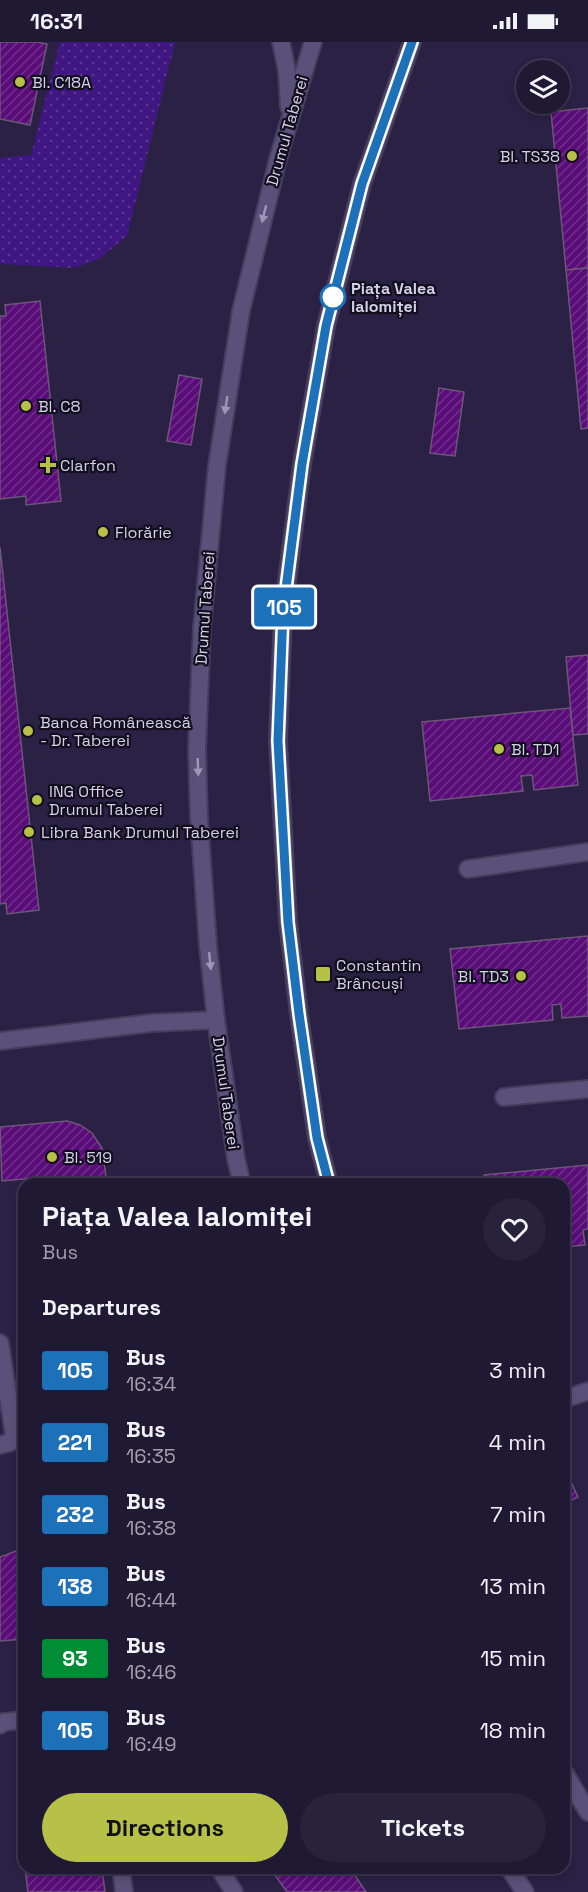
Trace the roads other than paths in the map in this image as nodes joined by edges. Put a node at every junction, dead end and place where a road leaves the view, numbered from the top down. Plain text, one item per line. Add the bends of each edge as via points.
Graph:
1 (281, 42) edge
2 (313, 42) edge
3 (412, 42) edge
4 (290, 117) junction
5 (588, 852) edge
6 (468, 869) dead end
7 (216, 1020) junction
8 (0, 1041) edge
9 (588, 1089) edge
10 (504, 1097) dead end
11 (241, 1178) edge
12 (327, 1178) edge
13 (0, 1343) edge
14 (588, 1391) edge
15 (570, 1397) edge
16 (0, 1445) edge
17 (18, 1721) edge
18 (0, 1725) edge
19 (570, 1782) edge
20 (588, 1812) edge
21 (122, 1874) edge
22 (223, 1874) edge
23 (514, 1874) edge
24 (124, 1892) edge
25 (234, 1892) edge
26 (525, 1892) edge

1 - 4 main road
2 - 4 main road, Drumul Taberei
3 - 12 main road via 362,184 326,326 302,464 283,612 278,741 288,922 317,1138
4 -> 7 main road, Drumul Taberei via 241,310 217,466 202,627 197,748
5 - 6 main road
7 - 8 main road via 151,1023
7 - 11 main road, Drumul Taberei
9 - 10 main road
13 - 16 main road via 14,1435 11,1442
14 - 15 main road
17 - 18 main road
19 - 20 main road
21 - 24 main road
22 - 25 main road
23 - 26 main road

